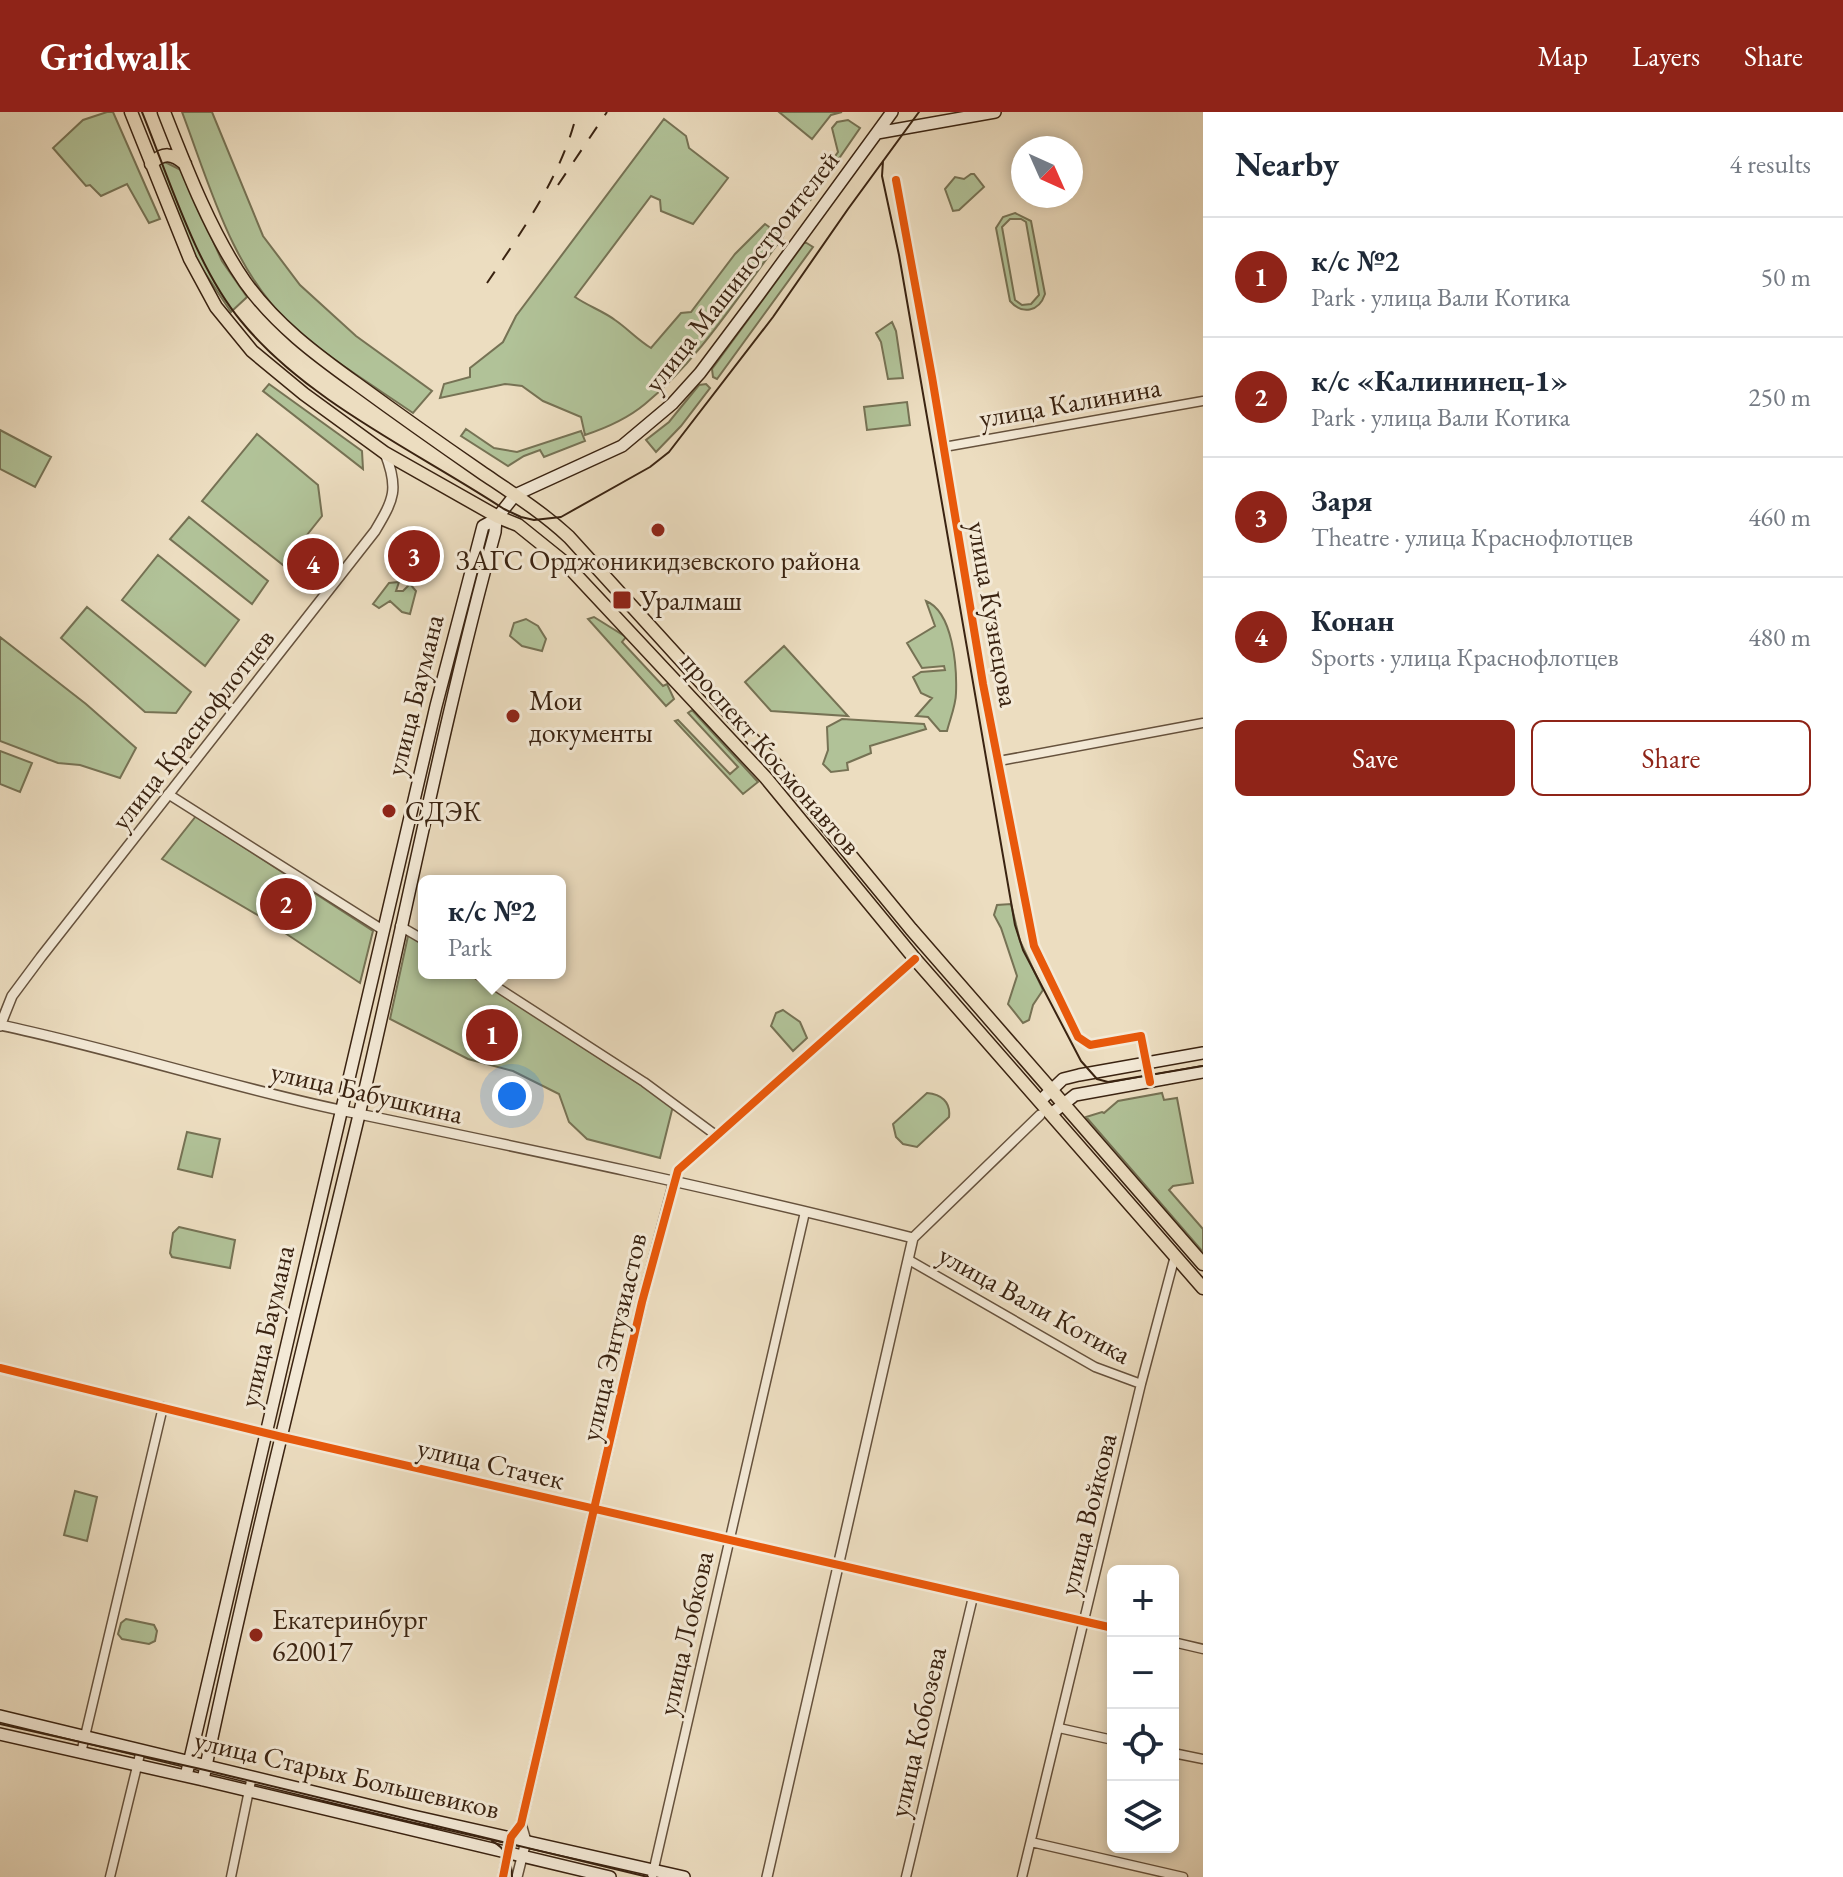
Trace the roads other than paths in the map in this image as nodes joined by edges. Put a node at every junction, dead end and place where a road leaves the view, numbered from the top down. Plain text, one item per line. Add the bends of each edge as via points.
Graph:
1 (131, 112) edge
2 (164, 112) edge
3 (892, 112) edge
4 (995, 112) edge
5 (941, 116) edge
6 (877, 133) junction
7 (151, 164) junction
8 (185, 164) junction
9 (896, 180) dead end
10 (1203, 401) edge
11 (944, 447) junction
12 (385, 453) junction
13 (515, 495) junction
14 (497, 518) junction
15 (1203, 723) edge
16 (999, 761) junction
17 (168, 794) junction
18 (400, 926) junction
19 (383, 930) junction
20 (418, 936) edge
21 (915, 959) junction
22 (484, 979) edge
23 (0, 1026) edge
24 (1203, 1053) edge
25 (1146, 1063) junction
26 (1203, 1072) edge
27 (1150, 1082) junction
28 (1052, 1089) junction
29 (1063, 1103) junction
30 (340, 1110) junction
31 (1044, 1110) junction
32 (359, 1114) junction
33 (717, 1136) junction
34 (674, 1182) junction
35 (805, 1212) junction
36 (913, 1238) junction
37 (1175, 1256) junction
38 (909, 1260) junction
39 (1203, 1264) edge
40 (1203, 1288) edge
41 (0, 1368) edge
42 (1141, 1384) junction
43 (163, 1407) junction
44 (266, 1433) junction
45 (282, 1437) junction
46 (595, 1510) junction
47 (730, 1541) junction
48 (838, 1566) junction
49 (973, 1597) junction
50 (1083, 1622) junction
51 (1107, 1627) edge
52 (1179, 1643) edge
53 (1203, 1649) edge
54 (0, 1716) edge
55 (1059, 1728) junction
56 (0, 1734) edge
57 (84, 1738) junction
58 (1107, 1739) edge
59 (141, 1750) junction
60 (81, 1753) junction
61 (1179, 1754) edge
62 (1203, 1759) edge
63 (189, 1761) junction
64 (137, 1765) junction
65 (206, 1765) junction
66 (186, 1776) junction
67 (252, 1776) junction
68 (203, 1780) junction
69 (248, 1792) junction
70 (521, 1824) junction
71 (511, 1837) junction
72 (526, 1841) junction
73 (1031, 1842) junction
74 (508, 1854) junction
75 (522, 1857) junction
76 (652, 1874) edge
77 (110, 1877) edge
78 (231, 1877) edge
79 (503, 1877) edge
80 (517, 1877) edge
81 (610, 1877) edge
82 (684, 1877) edge
83 (767, 1877) edge
84 (906, 1877) edge
85 (1022, 1877) edge
86 (1183, 1877) edge

1 - 7 main road, проспект Космонавтов
2 - 8 main road, проспект Космонавтов
3 - 6 main road, улица Машиностроителей
4 - 5 main road
5 - 6 main road
6 - 13 main road, улица Машиностроителей via 672,404 622,446
7 - 8 main road via 166,154
7 - 12 main road, проспект Космонавтов via 216,307 252,351
8 - 13 main road, проспект Космонавтов via 245,282 296,339
9 - 11 street, улица Кузнецова
10 - 11 street, улица Калинина
11 - 16 street, улица Кузнецова
12 - 14 main road, проспект Космонавтов
12 - 17 street, улица Краснофлотцев via 392,470 391,503 365,544
13 - 14 main road, улица Машиностроителей
13 - 28 main road, проспект Космонавтов via 569,537 778,767
14 - 18 main road, улица Баумана
14 - 19 main road, улица Баумана via 483,526 478,541
14 - 21 main road, проспект Космонавтов via 540,540 596,595 766,778
15 - 16 street
16 - 25 street, улица Кузнецова via 1034,946 1078,1037 1085,1044 1141,1036
17 - 19 street
17 - 23 street, улица Краснофлотцев via 12,996
18 - 20 street
18 - 32 main road, улица Баумана
19 - 30 main road, улица Баумана
21 - 31 main road, проспект Космонавтов
21 - 33 street, улица Энтузиастов
22 - 33 street
23 - 30 street, улица Бабушкина
24 - 25 main road
25 - 27 street
25 - 28 main road via 1063,1079
26 - 27 main road
27 - 29 main road via 1075,1095
28 - 29 main road, проспект Космонавтов
28 - 31 main road
29 - 31 main road
29 - 39 main road, проспект Космонавтов
30 - 32 street, улица Бабушкина
30 - 44 main road, улица Баумана
31 - 36 street
31 - 37 main road, проспект Космонавтов
32 - 34 street, улица Бабушкина
32 - 45 main road, улица Баумана
33 - 34 street, улица Энтузиастов via 678,1170
34 - 35 street, улица Бабушкина
34 - 46 street, улица Энтузиастов
35 - 36 street, улица Бабушкина
35 - 47 street, улица Лобкова
36 - 38 street
37 - 40 main road, проспект Космонавтов
37 - 42 street, улица Войкова
38 - 42 street, улица Вали Котика via 1095,1367
38 - 48 street
41 - 43 street, улица Стачек
42 - 50 street, улица Войкова
43 - 44 street, улица Стачек
43 - 57 street
44 - 45 street, улица Стачек
44 - 63 main road, улица Баумана
45 - 46 street, улица Стачек
45 - 65 main road, улица Баумана
46 - 47 street, улица Стачек
46 - 70 street, улица Энтузиастов
47 - 48 street, улица Стачек
47 - 76 street, улица Лобкова
48 - 49 street, улица Стачек
48 - 83 street
49 - 50 street, улица Стачек
49 - 84 street, улица Кобозева
50 - 51 street, улица Стачек
50 - 55 street, улица Войкова
52 - 53 street
54 - 57 main road, улица Старых Большевиков
55 - 58 street
55 - 73 street, улица Войкова
56 - 60 main road, улица Старых Большевиков
57 - 59 main road, улица Старых Большевиков
57 - 60 street
59 - 63 main road, улица Старых Большевиков
59 - 64 street
60 - 64 main road, улица Старых Большевиков
61 - 62 street
63 - 65 main road, улица Старых Большевиков
63 - 66 main road, улица Баумана
64 - 66 main road, улица Старых Большевиков
64 - 77 street
65 - 67 main road, улица Старых Большевиков
65 - 68 main road, улица Баумана
66 - 68 main road, улица Старых Большевиков
67 - 69 street
67 - 71 main road, улица Старых Большевиков
68 - 69 main road, улица Старых Большевиков
69 - 74 main road, улица Старых Большевиков
69 - 78 street
70 - 71 street
70 - 72 street
71 - 72 main road, улица Старых Большевиков
71 - 74 street
72 - 75 street
72 - 76 main road, улица Старых Большевиков
73 - 85 street, улица Войкова
73 - 86 street
74 - 75 main road, улица Старых Большевиков
74 - 79 street
75 - 80 street
75 - 81 main road, улица Старых Большевиков
76 - 82 main road, улица Старых Большевиков

